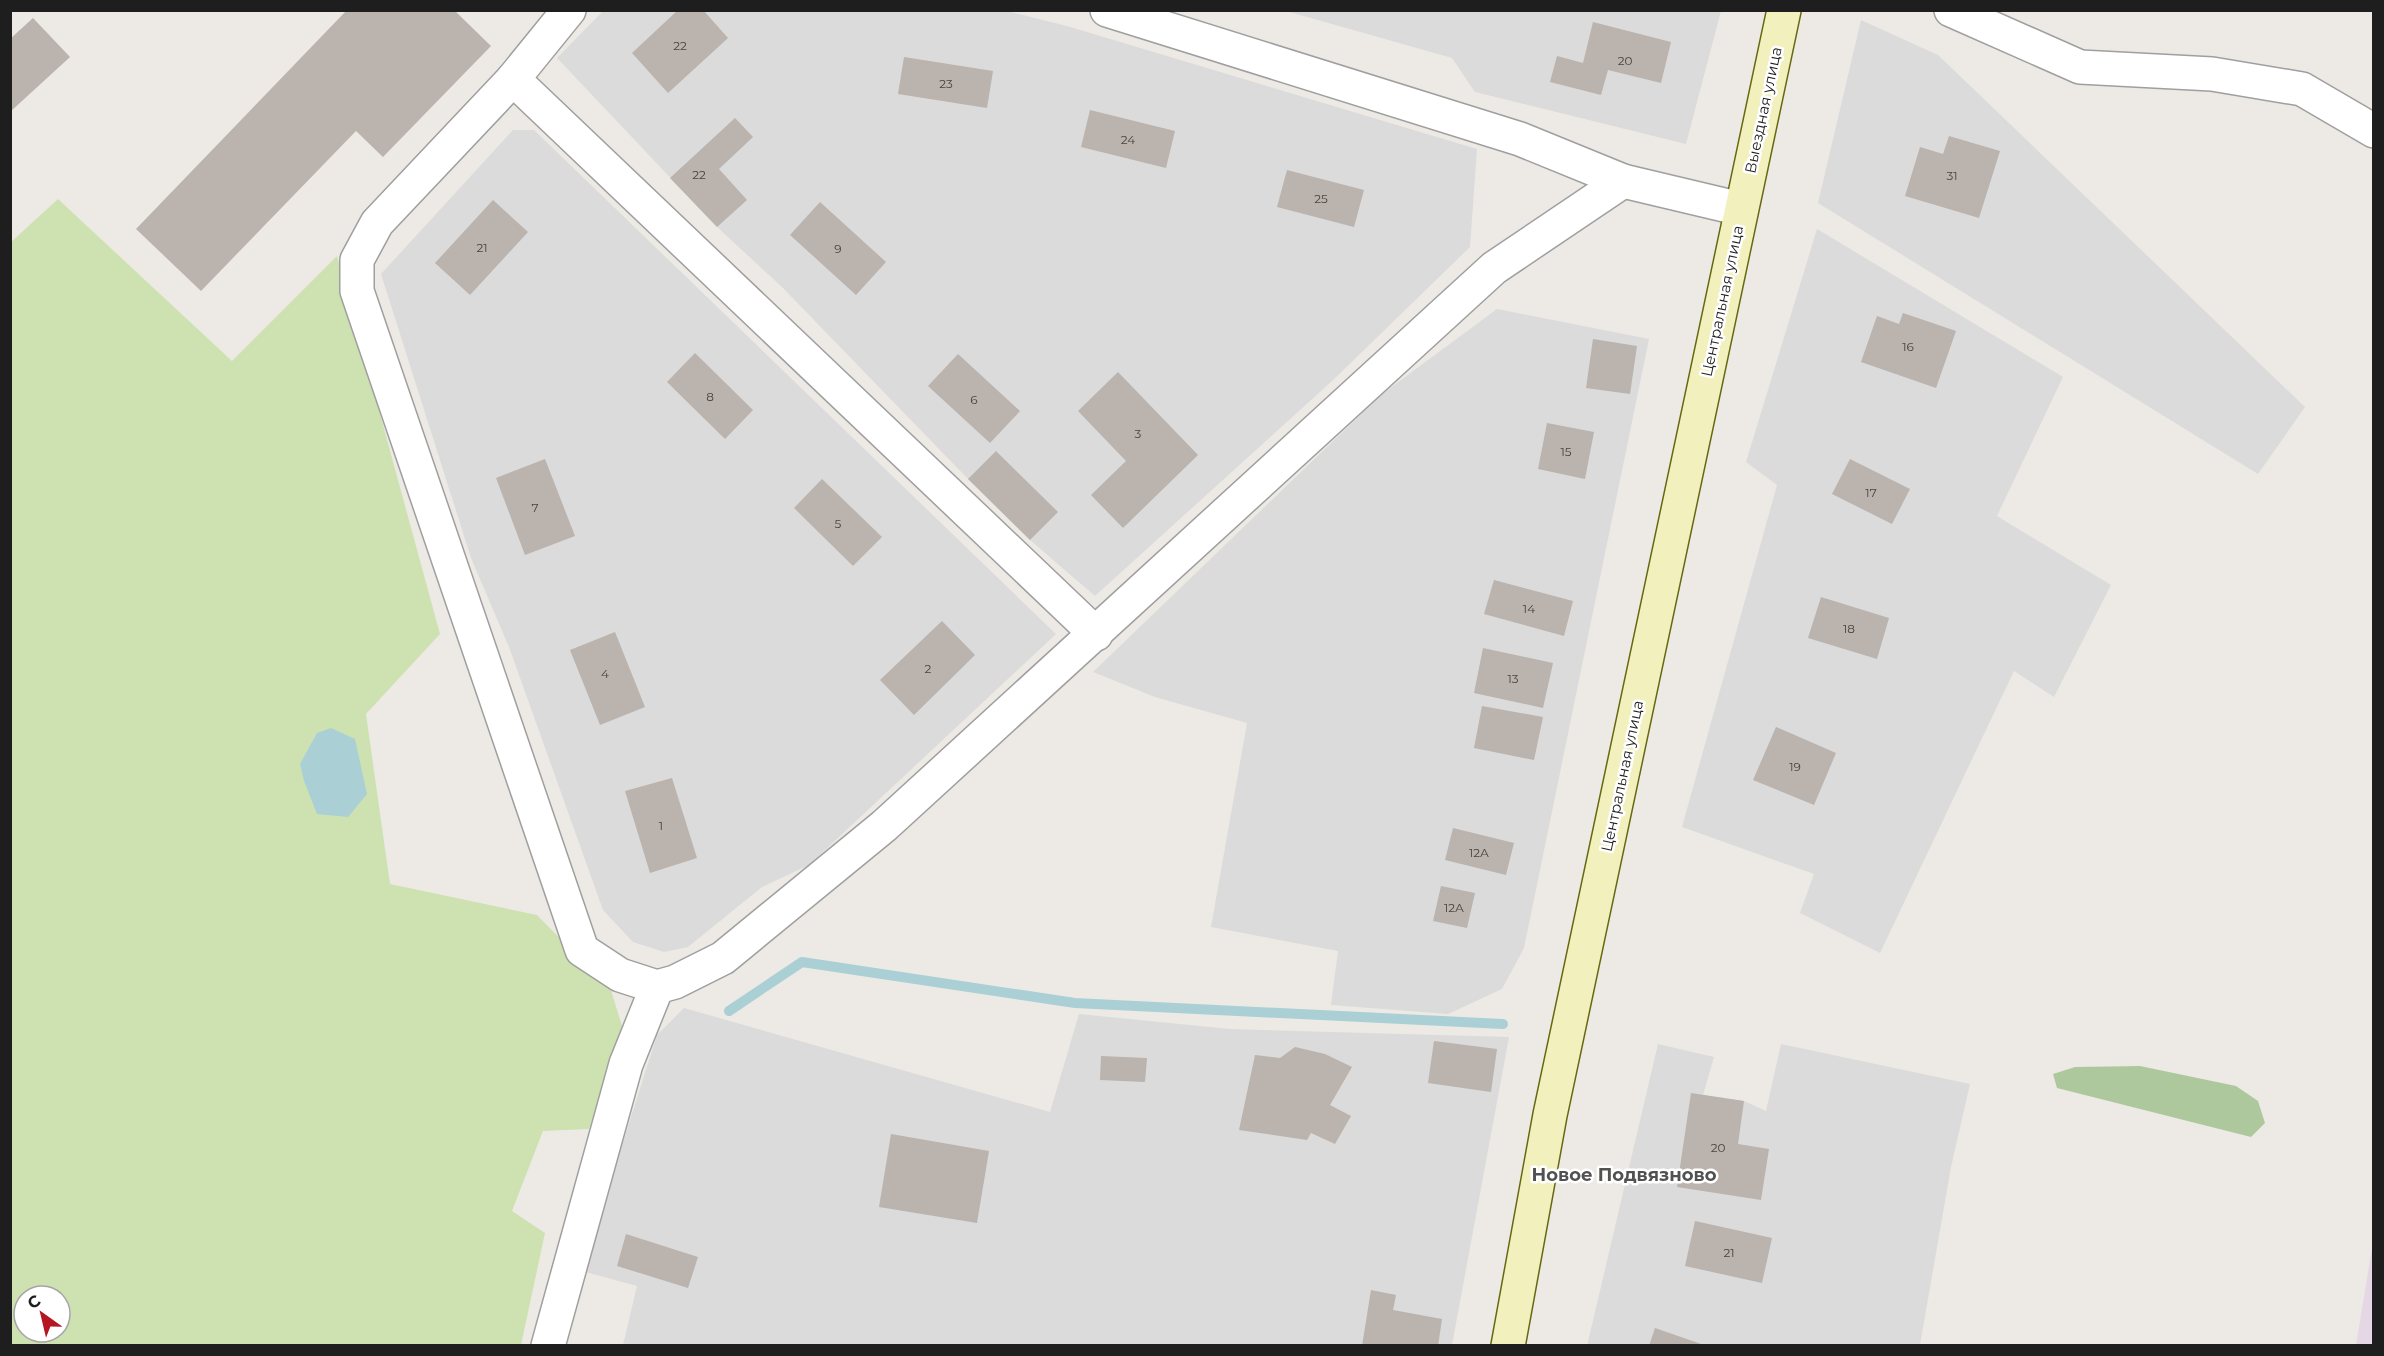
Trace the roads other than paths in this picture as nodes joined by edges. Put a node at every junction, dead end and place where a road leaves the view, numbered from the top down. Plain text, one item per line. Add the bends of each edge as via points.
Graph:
1 (569, 10) edge
2 (1107, 10) edge
3 (1784, 10) edge
4 (1951, 10) edge
5 (513, 79) junction
6 (2373, 131) edge
7 (1623, 181) junction
8 (1741, 209) junction
9 (1096, 634) junction
10 (657, 987) junction
11 (548, 1346) edge
12 (1508, 1346) edge

1 - 5 street
2 - 7 street via 1520,139
3 - 8 main road, Выездная улица
4 - 6 street via 2080,67 2212,74 2301,89
5 - 9 street
5 - 10 street via 377,223 357,260 357,291 582,950 620,975
7 - 8 street
7 - 9 street via 1494,268
8 - 12 main road, Центральная улица via 1550,1115
9 - 10 street via 884,826 723,958
10 - 11 street via 626,1064

